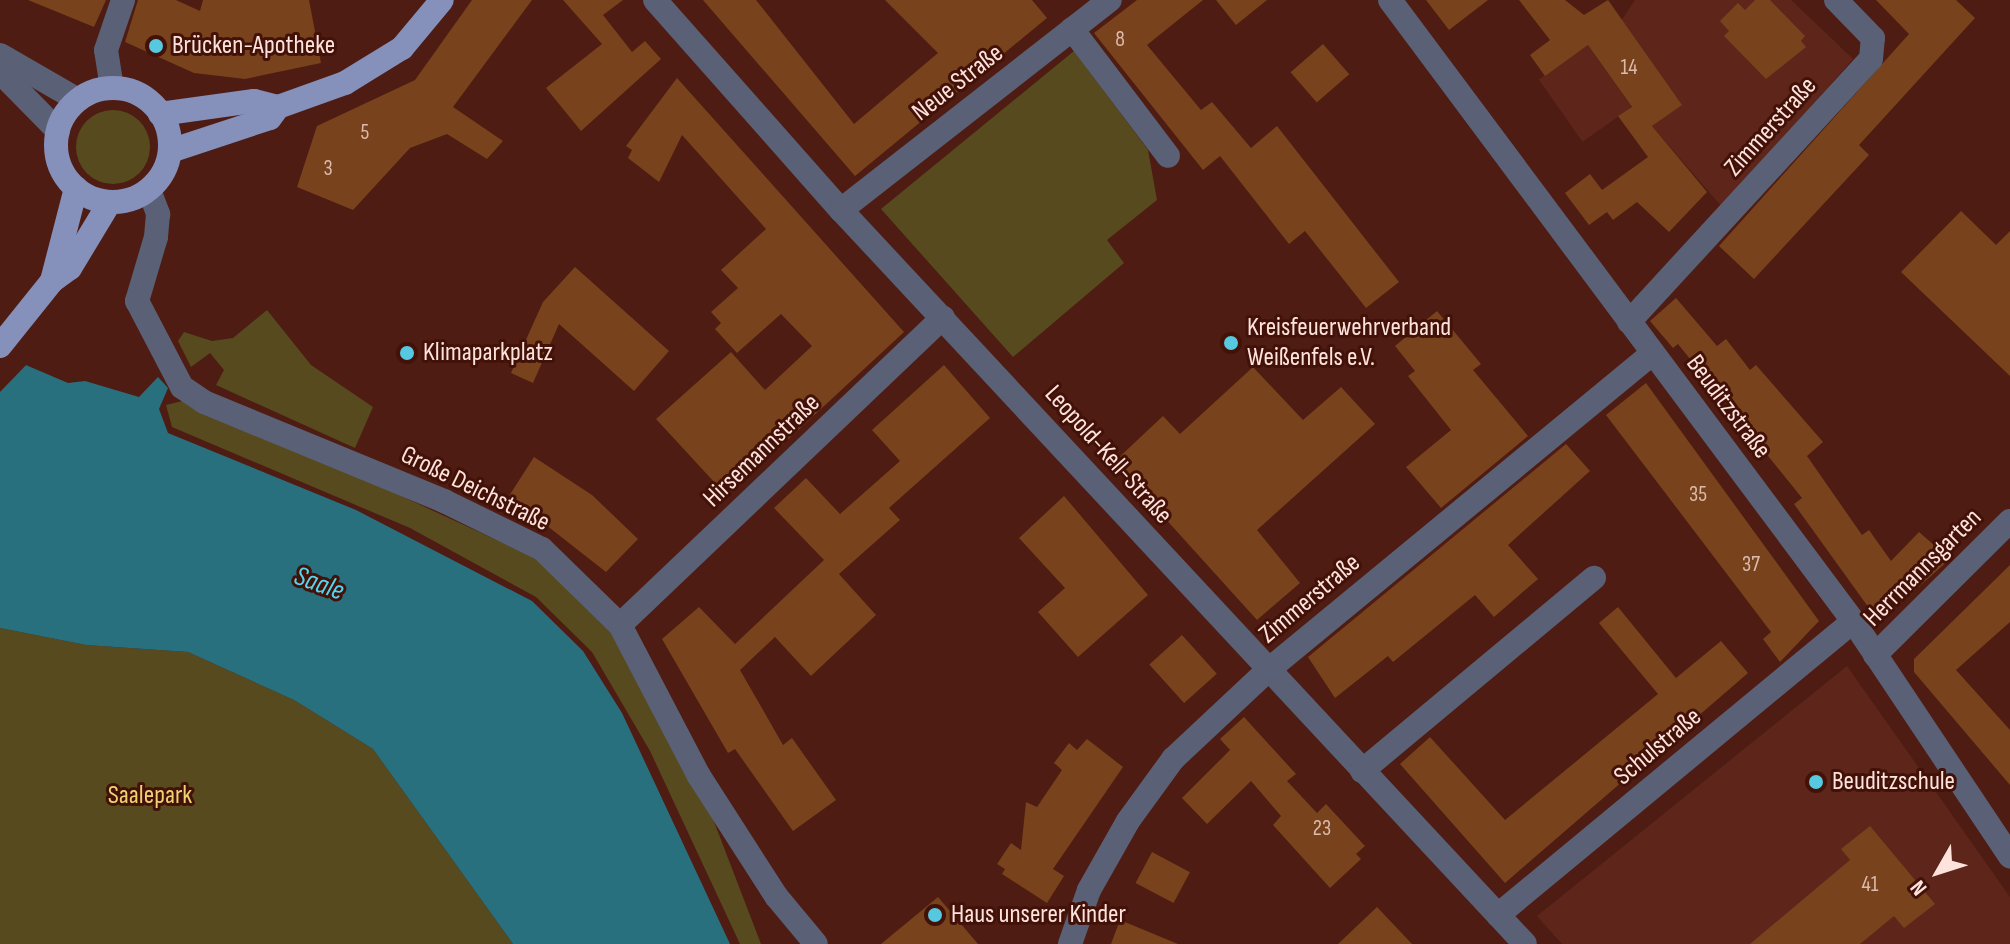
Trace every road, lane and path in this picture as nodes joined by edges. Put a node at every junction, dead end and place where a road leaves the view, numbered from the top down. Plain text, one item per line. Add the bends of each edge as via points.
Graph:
1 (123, 0) edge
2 (442, 0) edge
3 (655, 0) edge
4 (1110, 0) edge
5 (1390, 0) edge
6 (1836, 0) edge
7 (1072, 29) junction
8 (0, 55) edge
9 (0, 72) edge
10 (112, 88) junction
11 (78, 100) junction
12 (278, 107) junction
13 (160, 114) junction
14 (58, 131) junction
15 (170, 151) junction
16 (1168, 156) dead end
17 (76, 188) junction
18 (149, 190) junction
19 (110, 202) junction
20 (841, 210) junction
21 (52, 281) junction
22 (943, 317) junction
23 (1629, 322) junction
24 (0, 346) edge
25 (1653, 353) junction
26 (2010, 521) edge
27 (1594, 578) dead end
28 (1853, 621) junction
29 (620, 625) junction
30 (1875, 655) junction
31 (1267, 671) junction
32 (1362, 771) junction
33 (2010, 856) edge
34 (1498, 915) junction
35 (816, 944) edge
36 (1070, 944) edge
37 (1525, 944) edge

1 - 10 street via 106,50
2 - 12 main road via 402,48 377,66
3 - 20 street, Leopold-Kell-Straße
4 - 7 street, Neue Straße
5 - 23 street, Beuditzstraße
6 - 23 street, Zimmerstraße via 1873,38 1871,59
7 - 16 street
7 - 20 street, Neue Straße
8 - 11 street
9 - 14 street
10 - 11 main road
10 - 13 main road via 139,95
11 - 14 main road
12 - 13 main road via 254,101
12 - 15 main road via 270,118
13 - 15 main road
14 - 17 main road via 59,162
15 - 18 main road
17 - 19 main road
17 - 21 main road
18 - 19 main road
18 - 29 street, Große Deichstraße via 158,214 156,237 137,301 182,387 204,402 444,501 542,549
19 - 21 main road via 70,268
20 - 22 street, Leopold-Kell-Straße
21 - 24 main road
22 - 29 street, Hirsemannstraße
22 - 31 street, Leopold-Kell-Straße
23 - 25 street, Beuditzstraße
25 - 28 street, Beuditzstraße
25 - 31 street, Zimmerstraße
26 - 30 street, Herrmannsgarten
27 - 32 street
28 - 30 street, Beuditzstraße
28 - 34 street, Schulstraße
29 - 35 street, Große Deichstraße via 699,776 776,896
30 - 33 street, Beuditzstraße
31 - 32 street, Leopold-Kell-Straße
31 - 36 street, Zimmerstraße via 1173,759 1137,808 1089,890
32 - 34 street, Leopold-Kell-Straße
34 - 37 street, Leopold-Kell-Straße

